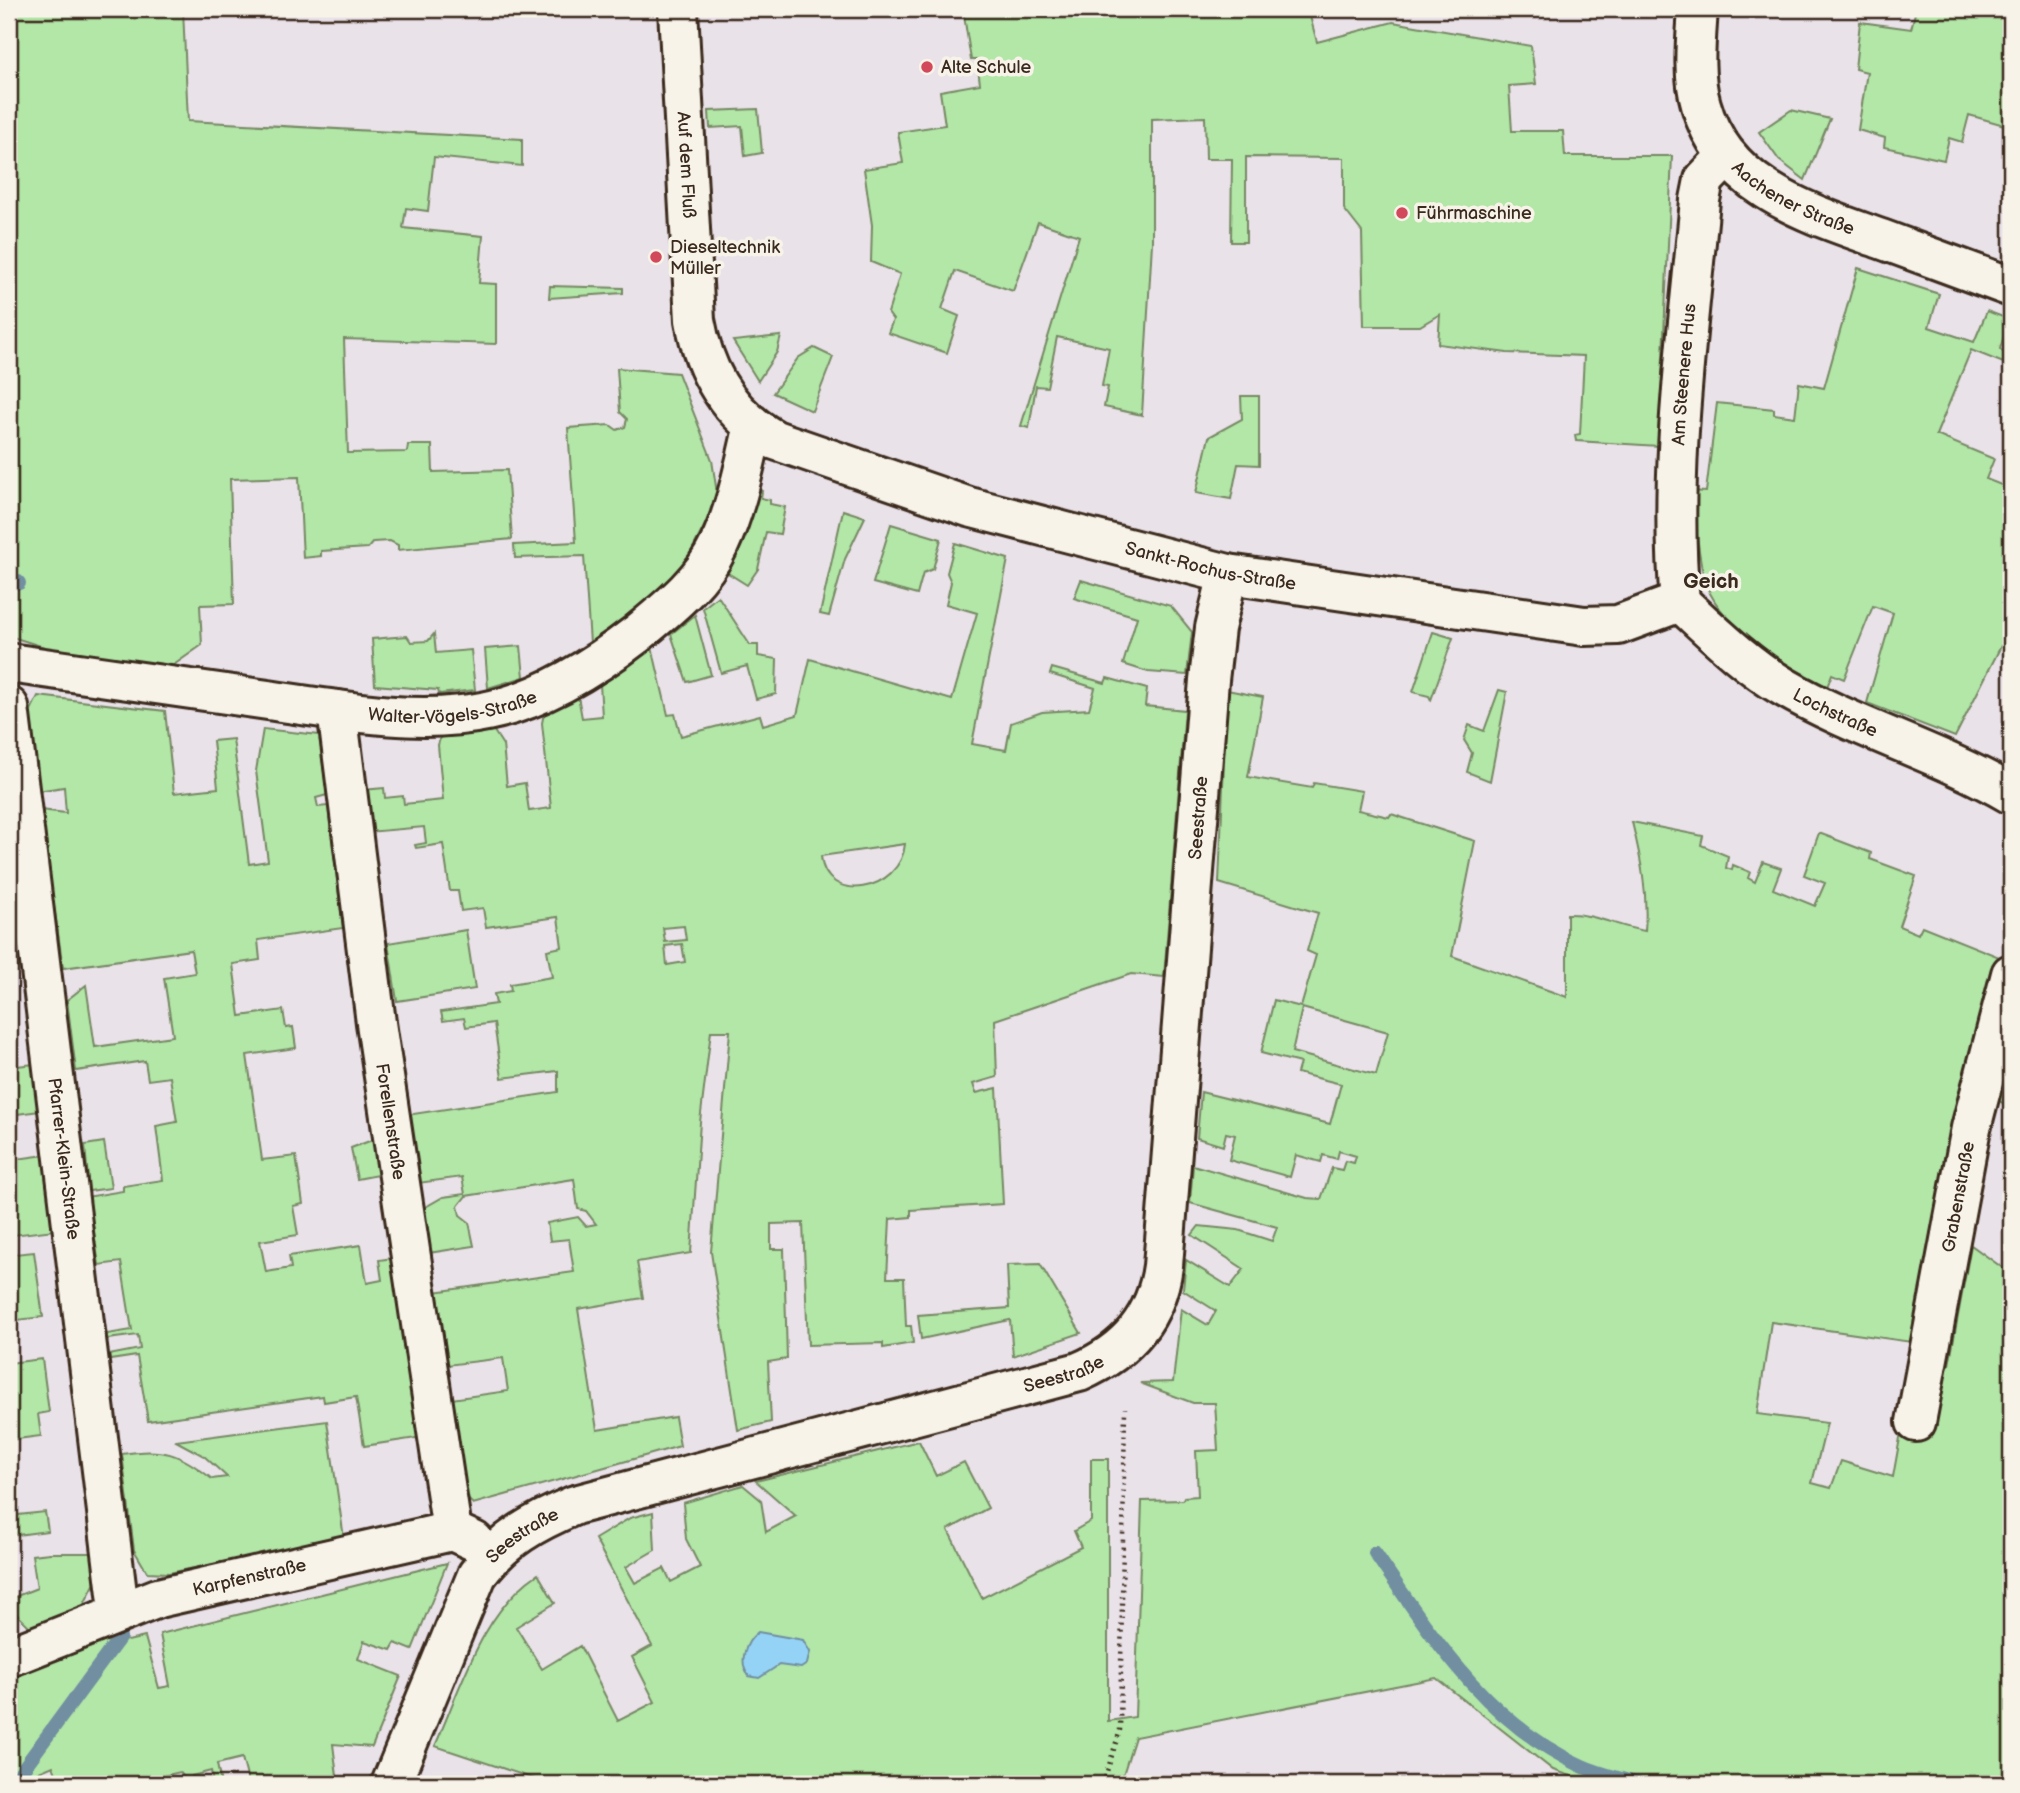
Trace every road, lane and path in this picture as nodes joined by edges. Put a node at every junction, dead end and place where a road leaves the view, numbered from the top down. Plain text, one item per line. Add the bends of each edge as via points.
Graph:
1 (678, 9) edge
2 (1698, 9) edge
3 (1727, 156) junction
4 (2011, 287) edge
5 (753, 429) junction
6 (1228, 574) junction
7 (1680, 602) junction
8 (9, 663) edge
9 (9, 707) edge
10 (337, 710) junction
11 (2011, 794) edge
12 (2011, 974) edge
13 (1125, 1408) dead end
14 (1916, 1422) dead end
15 (452, 1531) junction
16 (495, 1551) junction
17 (119, 1611) junction
18 (9, 1657) edge
19 (391, 1784) edge
20 (1103, 1784) edge

1 - 5 street, Auf dem Fluß via 695,320 703,353 718,384 729,404
2 - 3 street, Aachener Straße via 1700,104
3 - 4 street, Aachener Straße via 1757,185 1798,209
3 - 7 street, Am Steenere Hus via 1704,180 1700,200 1678,454
5 - 6 street, Sankt-Rochus-Straße via 970,507
5 - 10 street, Walter-Vögels-Straße via 731,514 711,561 670,606 615,650 537,695 490,711 445,717
6 - 7 street, Sankt-Rochus-Straße via 1584,626 1618,625
6 - 16 street, Seestraße via 1209,680 1163,1266 1154,1303 1137,1332 1107,1358 1079,1372 575,1505 542,1519
7 - 11 street, Lochstraße via 1781,685
8 - 10 street, Walter-Vögels-Straße
9 - 17 street, Pfarrer-Klein-Straße
10 - 15 street, Forellenstraße via 376,1023
12 - 14 street, Grabenstraße via 1971,1128
13 - 20 path via 1120,1730
15 - 16 street
15 - 17 street, Karpfenstraße via 202,1586
16 - 19 street, Seestraße via 467,1595
17 - 18 street, Karpfenstraße

